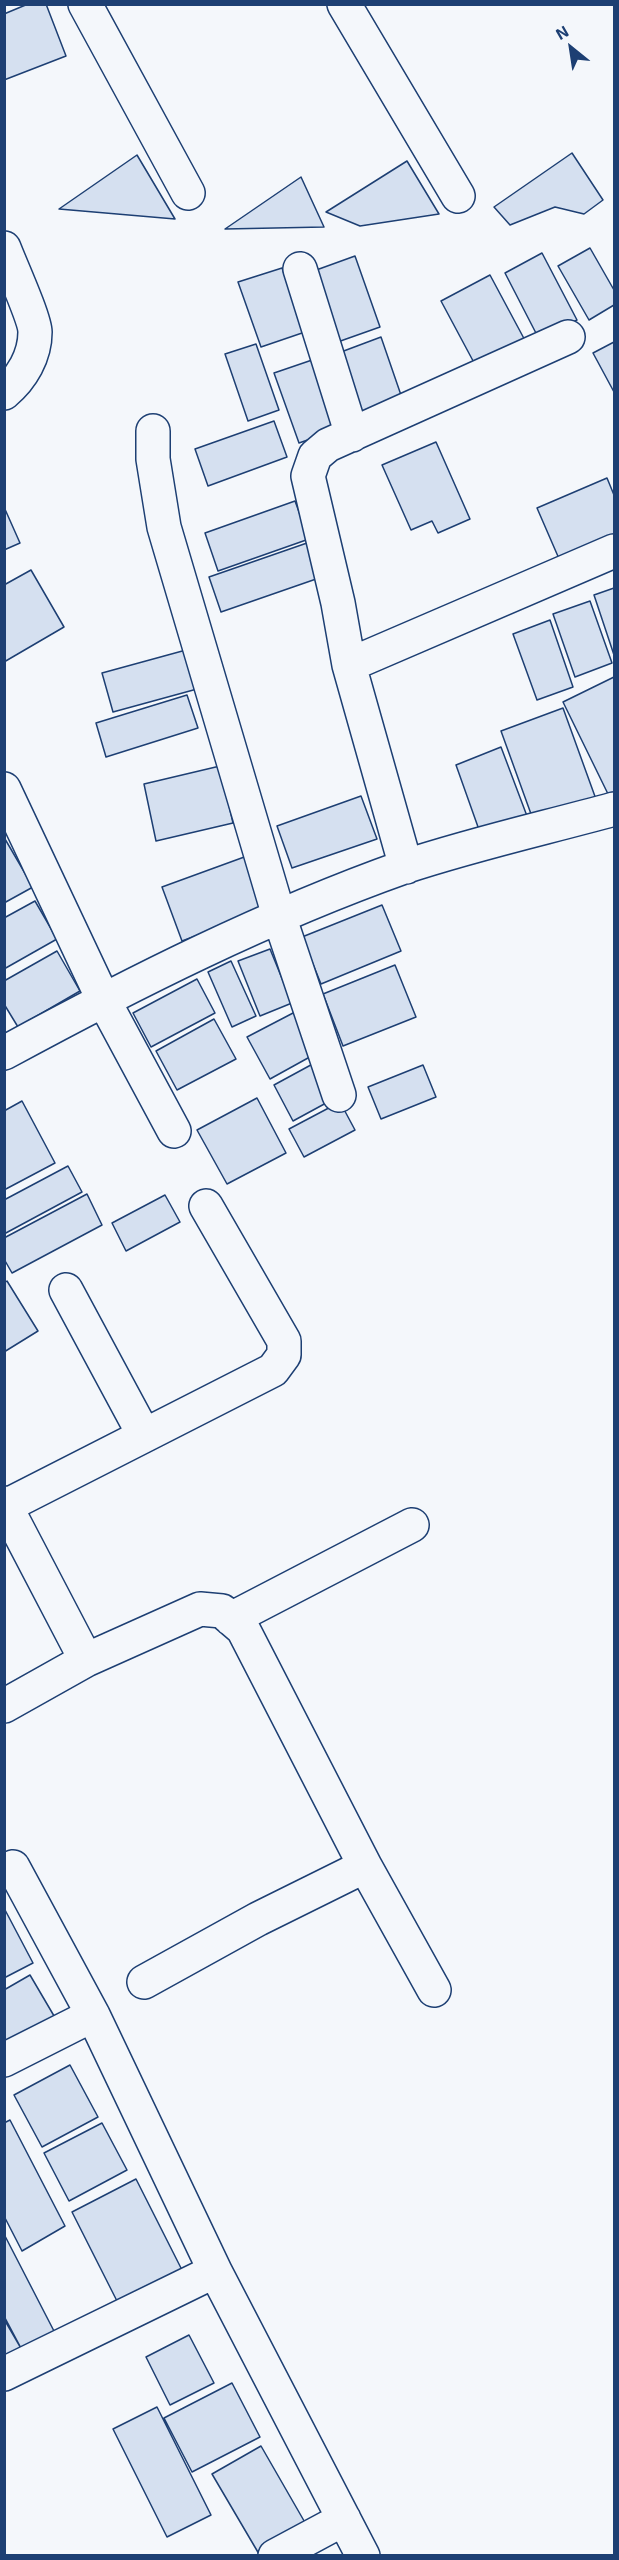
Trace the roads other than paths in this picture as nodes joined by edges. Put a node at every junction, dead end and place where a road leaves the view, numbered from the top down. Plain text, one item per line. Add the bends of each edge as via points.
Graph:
1 (85, 4) edge
2 (345, 4) edge
3 (188, 193) dead end
4 (458, 196) dead end
5 (4, 248) edge
6 (300, 269) dead end
7 (568, 337) dead end
8 (4, 393) edge
9 (153, 430) dead end
10 (352, 435) junction
11 (615, 551) edge
12 (349, 664) junction
13 (4, 789) edge
14 (615, 808) edge
15 (406, 867) junction
16 (279, 916) junction
17 (103, 999) junction
18 (4, 1053) edge
19 (339, 1095) dead end
20 (174, 1131) dead end
21 (206, 1206) dead end
22 (66, 1290) dead end
23 (144, 1435) junction
24 (5, 1504) edge
25 (412, 1525) dead end
26 (231, 1619) junction
27 (86, 1660) junction
28 (4, 1706) edge
29 (365, 1866) junction
30 (13, 1868) dead end
31 (144, 1982) dead end
32 (434, 1990) dead end
33 (93, 2015) junction
34 (4, 2060) edge
35 (215, 2271) junction
36 (4, 2374) edge
37 (344, 2519) junction
38 (275, 2556) edge
39 (363, 2556) edge

1 - 3 street
2 - 4 street
5 - 8 street via 35,330 30,359 17,383
6 - 10 street
7 - 10 street
9 - 16 street via 153,459 164,527
10 - 12 street via 328,445 315,456 308,476
11 - 12 street
12 - 15 street
13 - 17 street
14 - 15 street
15 - 16 street
16 - 17 street
16 - 19 street
17 - 18 street
17 - 20 street
21 - 23 street via 284,1341 284,1355 273,1370
22 - 23 street
23 - 24 street
24 - 27 street
25 - 26 street
26 - 27 street via 222,1611 200,1609
26 - 29 street via 243,1629
27 - 28 street
29 - 31 street
29 - 32 street
30 - 33 street
33 - 34 street
33 - 35 street
35 - 36 street
35 - 37 street
37 - 38 street
37 - 39 street

